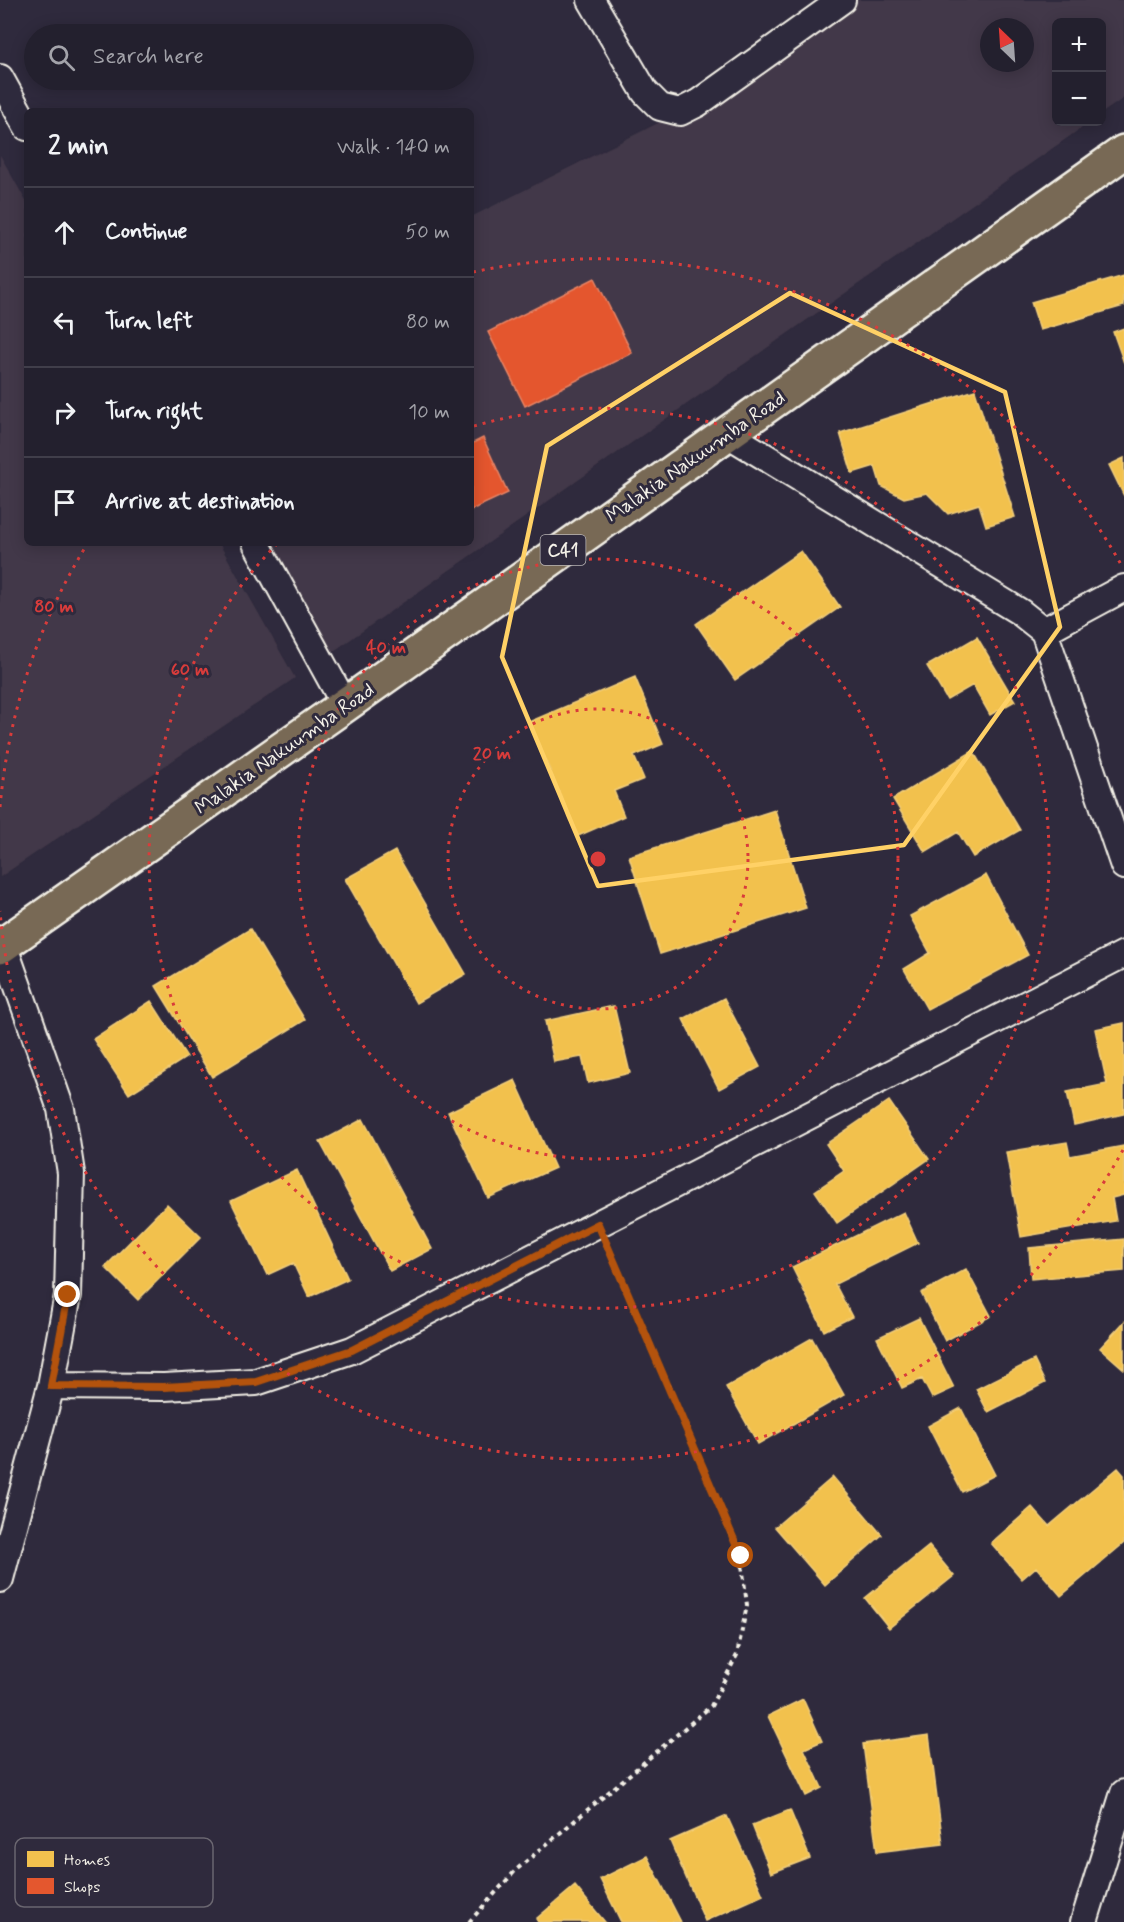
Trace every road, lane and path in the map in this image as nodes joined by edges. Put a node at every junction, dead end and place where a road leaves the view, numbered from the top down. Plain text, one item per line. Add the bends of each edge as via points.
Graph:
1 (591, 0) edge
2 (843, 0) edge
3 (0, 78) edge
4 (24, 122) edge
5 (1124, 152) edge
6 (726, 434) junction
7 (258, 546) edge
8 (1124, 588) edge
9 (1044, 631) junction
10 (345, 705) junction
11 (1124, 866) edge
12 (2, 946) edge
13 (1124, 954) edge
14 (598, 1224) junction
15 (51, 1386) junction
16 (0, 1579) edge
17 (1124, 1793) edge
18 (469, 1922) edge
19 (1084, 1922) edge

1 - 2 lane via 645,92 660,107 680,112
3 - 4 lane
5 - 6 main road, Malakia Nakuumba Road / C41
6 - 9 lane via 1020,612
6 - 10 main road, Malakia Nakuumba Road / C41
7 - 10 lane
8 - 9 lane
9 - 11 lane
10 - 12 main road, Malakia Nakuumba Road / C41
12 - 15 lane via 61,1109 71,1173 68,1295
13 - 14 lane
14 - 15 lane via 352,1350 256,1382 164,1387
14 - 18 path via 741,1556 747,1605 737,1655 711,1706 516,1870
15 - 16 lane
17 - 19 lane

